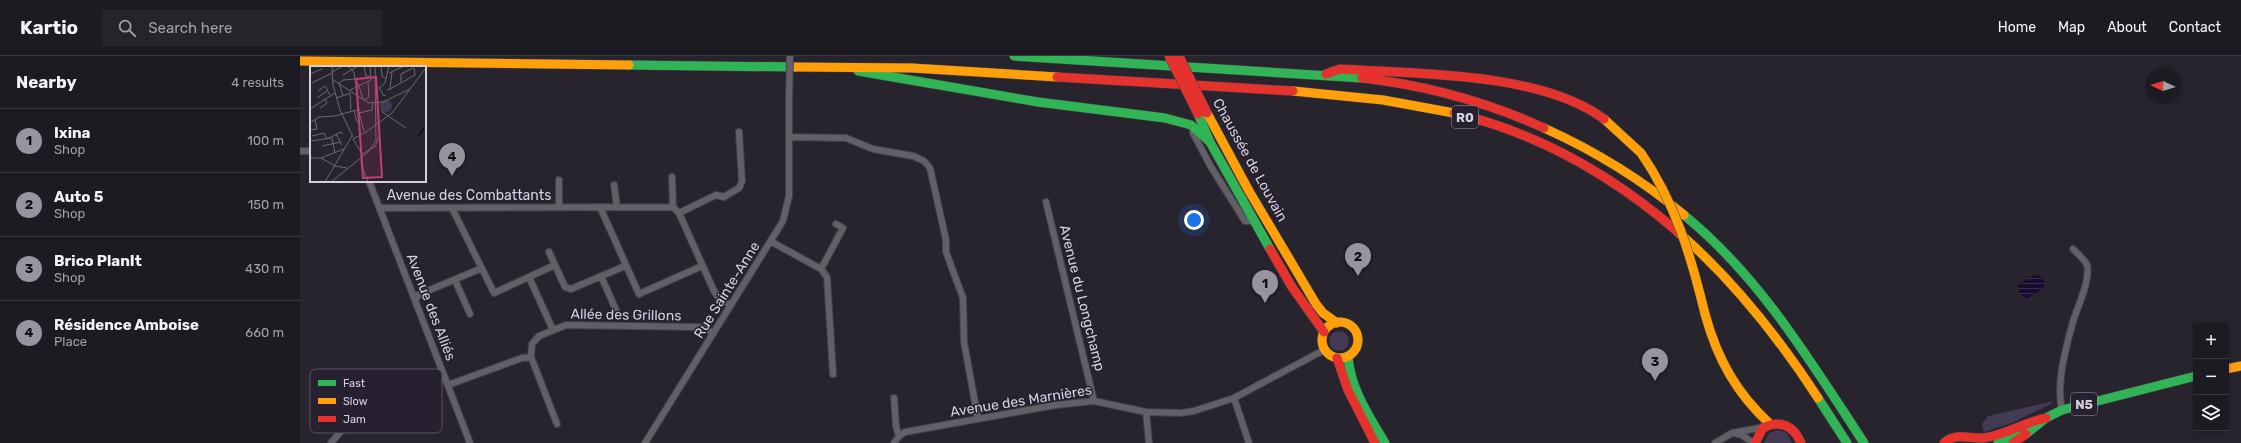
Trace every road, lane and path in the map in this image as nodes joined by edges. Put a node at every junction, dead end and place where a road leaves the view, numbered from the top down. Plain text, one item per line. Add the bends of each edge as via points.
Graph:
1 (790, 56) edge
2 (1014, 56) edge
3 (1169, 56) edge
4 (1179, 56) edge
5 (300, 61) edge
6 (846, 66) junction
7 (1324, 75) junction
8 (1203, 113) junction
9 (738, 132) dead end
10 (1193, 133) dead end
11 (789, 137) junction
12 (1210, 142) junction
13 (672, 177) dead end
14 (559, 180) dead end
15 (369, 182) edge
16 (614, 185) dead end
17 (1235, 188) junction
18 (1224, 189) junction
19 (1249, 191) junction
20 (1046, 202) dead end
21 (559, 207) junction
22 (600, 207) junction
23 (617, 207) junction
24 (672, 207) junction
25 (380, 208) junction
26 (452, 208) junction
27 (679, 213) junction
28 (1254, 221) junction
29 (836, 224) dead end
30 (772, 242) junction
31 (1269, 247) junction
32 (2073, 249) dead end
33 (549, 252) dead end
34 (555, 265) junction
35 (625, 266) junction
36 (702, 266) junction
37 (482, 268) junction
38 (821, 269) junction
39 (601, 276) junction
40 (1299, 276) junction
41 (529, 277) junction
42 (455, 280) junction
43 (416, 299) junction
44 (730, 305) junction
45 (616, 310) dead end
46 (470, 314) dead end
47 (1337, 323) junction
48 (553, 330) junction
49 (1324, 332) junction
50 (713, 334) junction
51 (1324, 350) junction
52 (1348, 356) junction
53 (531, 357) junction
54 (1337, 358) junction
55 (2241, 366) edge
56 (2229, 368) edge
57 (833, 374) dead end
58 (445, 377) junction
59 (2193, 377) edge
60 (442, 378) edge
61 (448, 385) junction
62 (894, 398) dead end
63 (1234, 398) junction
64 (1094, 401) junction
65 (2062, 410) junction
66 (1146, 412) junction
67 (2046, 418) junction
68 (978, 419) junction
69 (557, 424) dead end
70 (1767, 426) junction
71 (340, 433) edge
72 (1732, 433) junction
73 (2026, 434) junction
74 (899, 436) junction
75 (1961, 436) junction
76 (331, 443) edge
77 (470, 443) edge
78 (645, 443) edge
79 (894, 443) edge
80 (1149, 443) edge
81 (1249, 443) edge
82 (1375, 443) edge
83 (1385, 443) edge
84 (1715, 443) edge
85 (1754, 443) edge
86 (1801, 443) edge
87 (1847, 443) edge
88 (1864, 443) edge
89 (1944, 443) edge
90 (1970, 443) edge
91 (1998, 443) edge
92 (2013, 443) edge

1 - 11 street, Rue Sainte-Anne, bridge
2 - 7 main road, R0
3 - 8 main road, Chaussée de Louvain, bridge
4 - 8 main road, Chaussée de Louvain, bridge
5 - 6 main road, R0
6 - 12 main road via 861,73 912,79 1038,102 1171,119 1192,124
6 - 87 main road, R0 via 1201,84 1367,98 1428,107 1482,121 1535,140 1585,165 1638,199 1686,237 1717,267 1761,317
7 - 70 main road, bridge via 1340,69 1489,79 1524,84 1563,96 1593,112 1619,131 1641,153 1666,190 1679,221 1718,355 1751,409
7 - 88 main road, R0 via 1381,81 1491,105 1539,124 1597,153 1642,181 1692,220 1751,282 1809,361
8 - 12 main road, Chaussée de Louvain
8 - 19 main road, Chaussée de Louvain
9 - 27 street via 742,181 739,188 724,197 716,195
10 - 18 street
11 - 30 street, Rue Sainte-Anne via 787,209
11 - 68 street via 846,138 873,149 914,156 930,168 946,240 946,252 963,298 964,342
12 - 17 main road, Chaussée de Louvain
13 - 24 street
14 - 21 street, Avenue des Combattants
15 - 25 street, Avenue des Alliés
16 - 23 street
17 - 18 street
17 - 19 street
17 - 28 main road, Chaussée de Louvain
18 - 28 street via 1245,221
19 - 40 main road, Chaussée de Louvain
20 - 64 street, Avenue du Longchamp
21 - 22 street, Avenue des Combattants
21 - 26 street, Avenue des Combattants
22 - 23 street, Avenue des Combattants
22 - 35 street
23 - 24 street, Avenue des Combattants
24 - 27 street
25 - 26 street, Avenue des Combattants
25 - 43 street, Avenue des Alliés
26 - 37 street
27 - 36 street
28 - 31 main road, Chaussée de Louvain
29 - 38 street via 843,228
30 - 38 street
30 - 44 street, Rue Sainte-Anne
31 - 40 main road, Chaussée de Louvain via 1272,244 1277,246 1289,267
31 - 49 main road, Chaussée de Louvain via 1292,287
32 - 65 street via 2087,265 2087,279 2065,357 2059,397
33 - 34 street
34 - 39 street via 568,289
34 - 41 street
35 - 36 street via 639,294
35 - 39 street
36 - 44 street via 718,297
37 - 41 street via 494,292
37 - 42 street
38 - 57 street via 827,277
39 - 45 street
40 - 47 main road, Chaussée de Louvain via 1318,306
41 - 48 street
42 - 43 street via 418,295
42 - 46 street
43 - 58 street, Avenue des Alliés
44 - 50 street, Rue Sainte-Anne
47 - 49 main road via 1332,324
47 - 52 main road via 1351,327 1357,335 1357,346
48 - 50 street, Allée des Grillons via 566,325 646,326 706,328
48 - 53 street, Allée des Grillons via 535,339
49 - 51 main road
50 - 78 street, Rue Sainte-Anne
51 - 54 main road
51 - 63 street, Avenue des Marnières
52 - 54 main road
52 - 83 main road via 1349,371
53 - 61 street
53 - 69 street
54 - 82 main road via 1348,390
55 - 56 main road
58 - 60 street
58 - 61 street, Avenue des Alliés
59 - 65 main road, N5
61 - 77 street, Avenue des Alliés
62 - 74 street
63 - 66 street, Avenue des Marnières via 1210,407 1181,413
63 - 81 street
64 - 66 street, Avenue des Marnières
64 - 68 street, Avenue des Marnières
65 - 67 main road, N5
66 - 80 street
67 - 73 main road, N5
67 - 75 main road, N5 via 2032,419 2011,430 1989,436
68 - 74 street, Avenue des Marnières via 905,432
70 - 72 street
70 - 85 main road via 1759,432
70 - 86 main road via 1777,422 1790,426
71 - 76 street
72 - 84 street
72 - 85 street via 1742,435
73 - 91 main road, N5
73 - 92 main road
74 - 79 street
75 - 89 main road, N5 via 1952,437
75 - 90 main road

